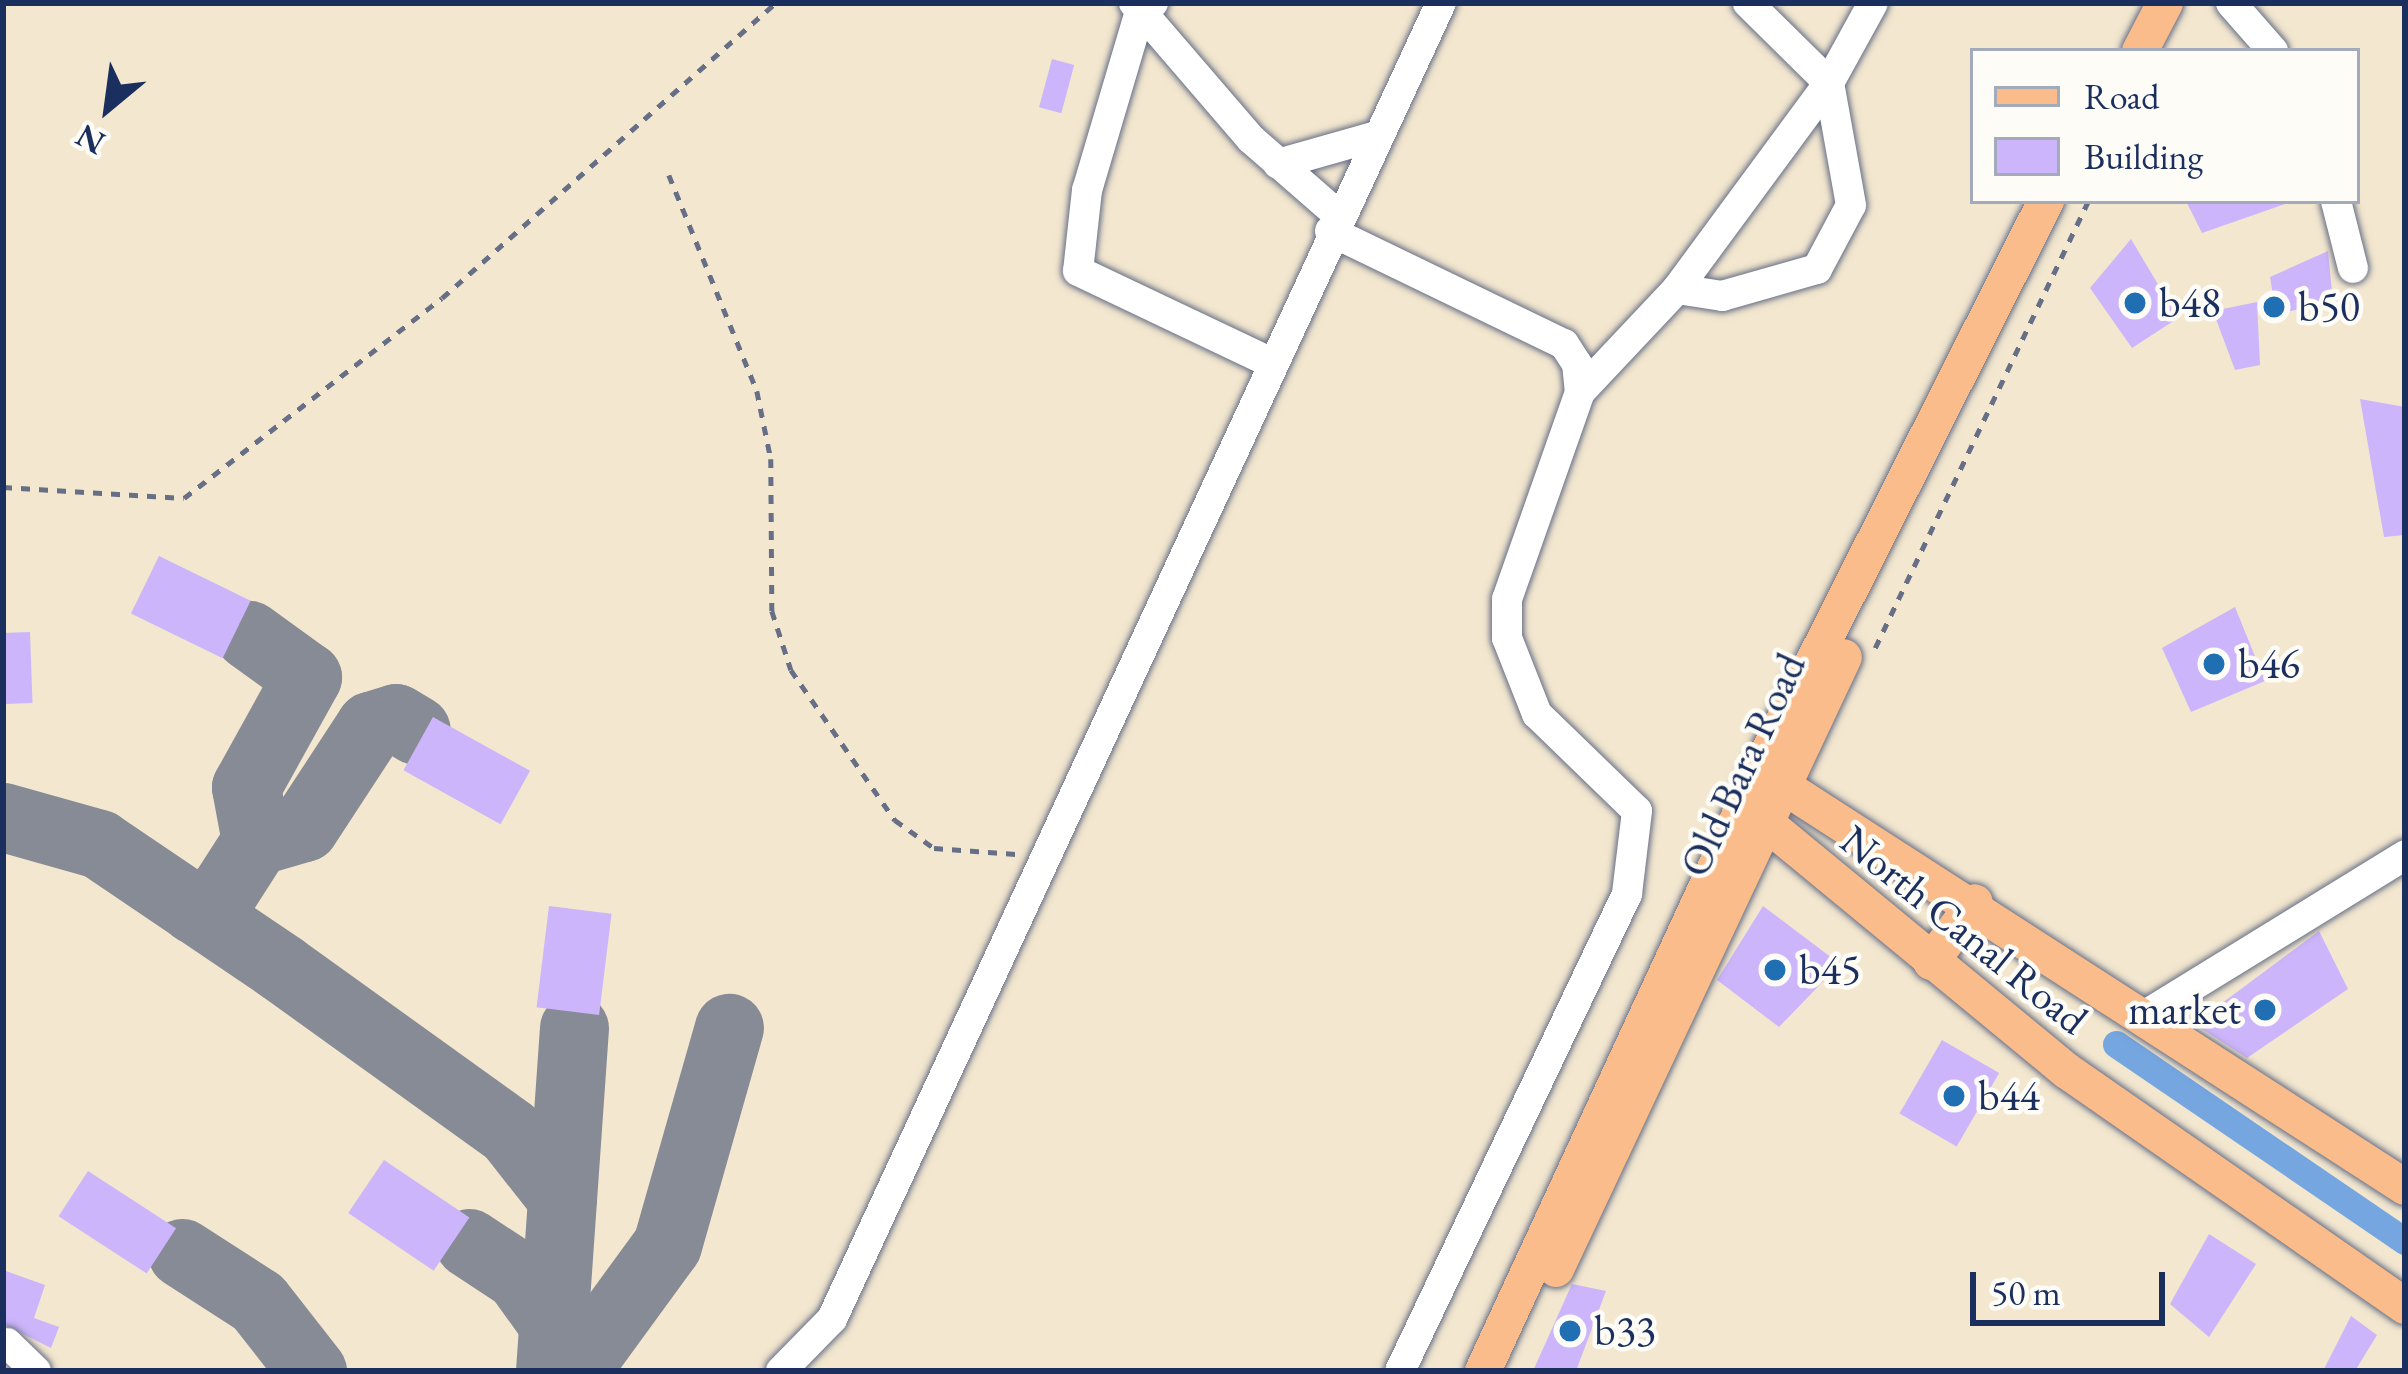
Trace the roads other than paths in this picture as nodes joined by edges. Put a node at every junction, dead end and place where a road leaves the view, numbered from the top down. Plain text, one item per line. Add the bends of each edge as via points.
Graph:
1 (1441, 3) edge
2 (1748, 3) edge
3 (1873, 3) edge
4 (2146, 3) edge
5 (2165, 3) edge
6 (2231, 3) edge
7 (1143, 5) edge
8 (2124, 48) edge
9 (2142, 48) edge
10 (2270, 48) edge
11 (1829, 82) junction
12 (1376, 136) junction
13 (1279, 164) junction
14 (2045, 204) edge
15 (2065, 204) edge
16 (2337, 204) edge
17 (1334, 223) junction
18 (2353, 268) dead end
19 (1677, 289) junction
20 (1270, 362) junction
21 (1580, 392) junction
22 (1762, 796) junction
23 (2405, 855) edge
24 (1975, 902) junction
25 (1931, 962) junction
26 (2147, 1014) junction
27 (2405, 1187) edge
28 (2405, 1306) edge
29 (7, 1343) dead end
30 (1500, 1363) edge
31 (36, 1371) edge
32 (781, 1371) edge
33 (1400, 1371) edge

1 - 12 street
2 - 11 street
3 - 11 street
4 - 8 main road
5 - 9 main road
6 - 10 street
7 - 13 street
7 - 20 street via 1087,190 1078,271
11 - 19 street
11 - 19 street via 1850,160 1839,240 1817,269 1722,296
12 - 13 street
12 - 17 street
13 - 17 street
14 - 22 main road
15 - 22 main road, Old Bara Road
16 - 18 street
17 - 20 street
17 - 21 street via 1564,344
19 - 21 street
20 - 32 street via 832,1319
21 - 33 street via 1507,599 1507,638 1537,713 1637,811 1639,849
22 - 24 main road
22 - 25 main road, North Canal Road
22 - 30 main road, Old Bara Road
23 - 26 street
24 - 25 main road
24 - 26 main road
25 - 28 main road, North Canal Road
26 - 27 main road
29 - 31 street

